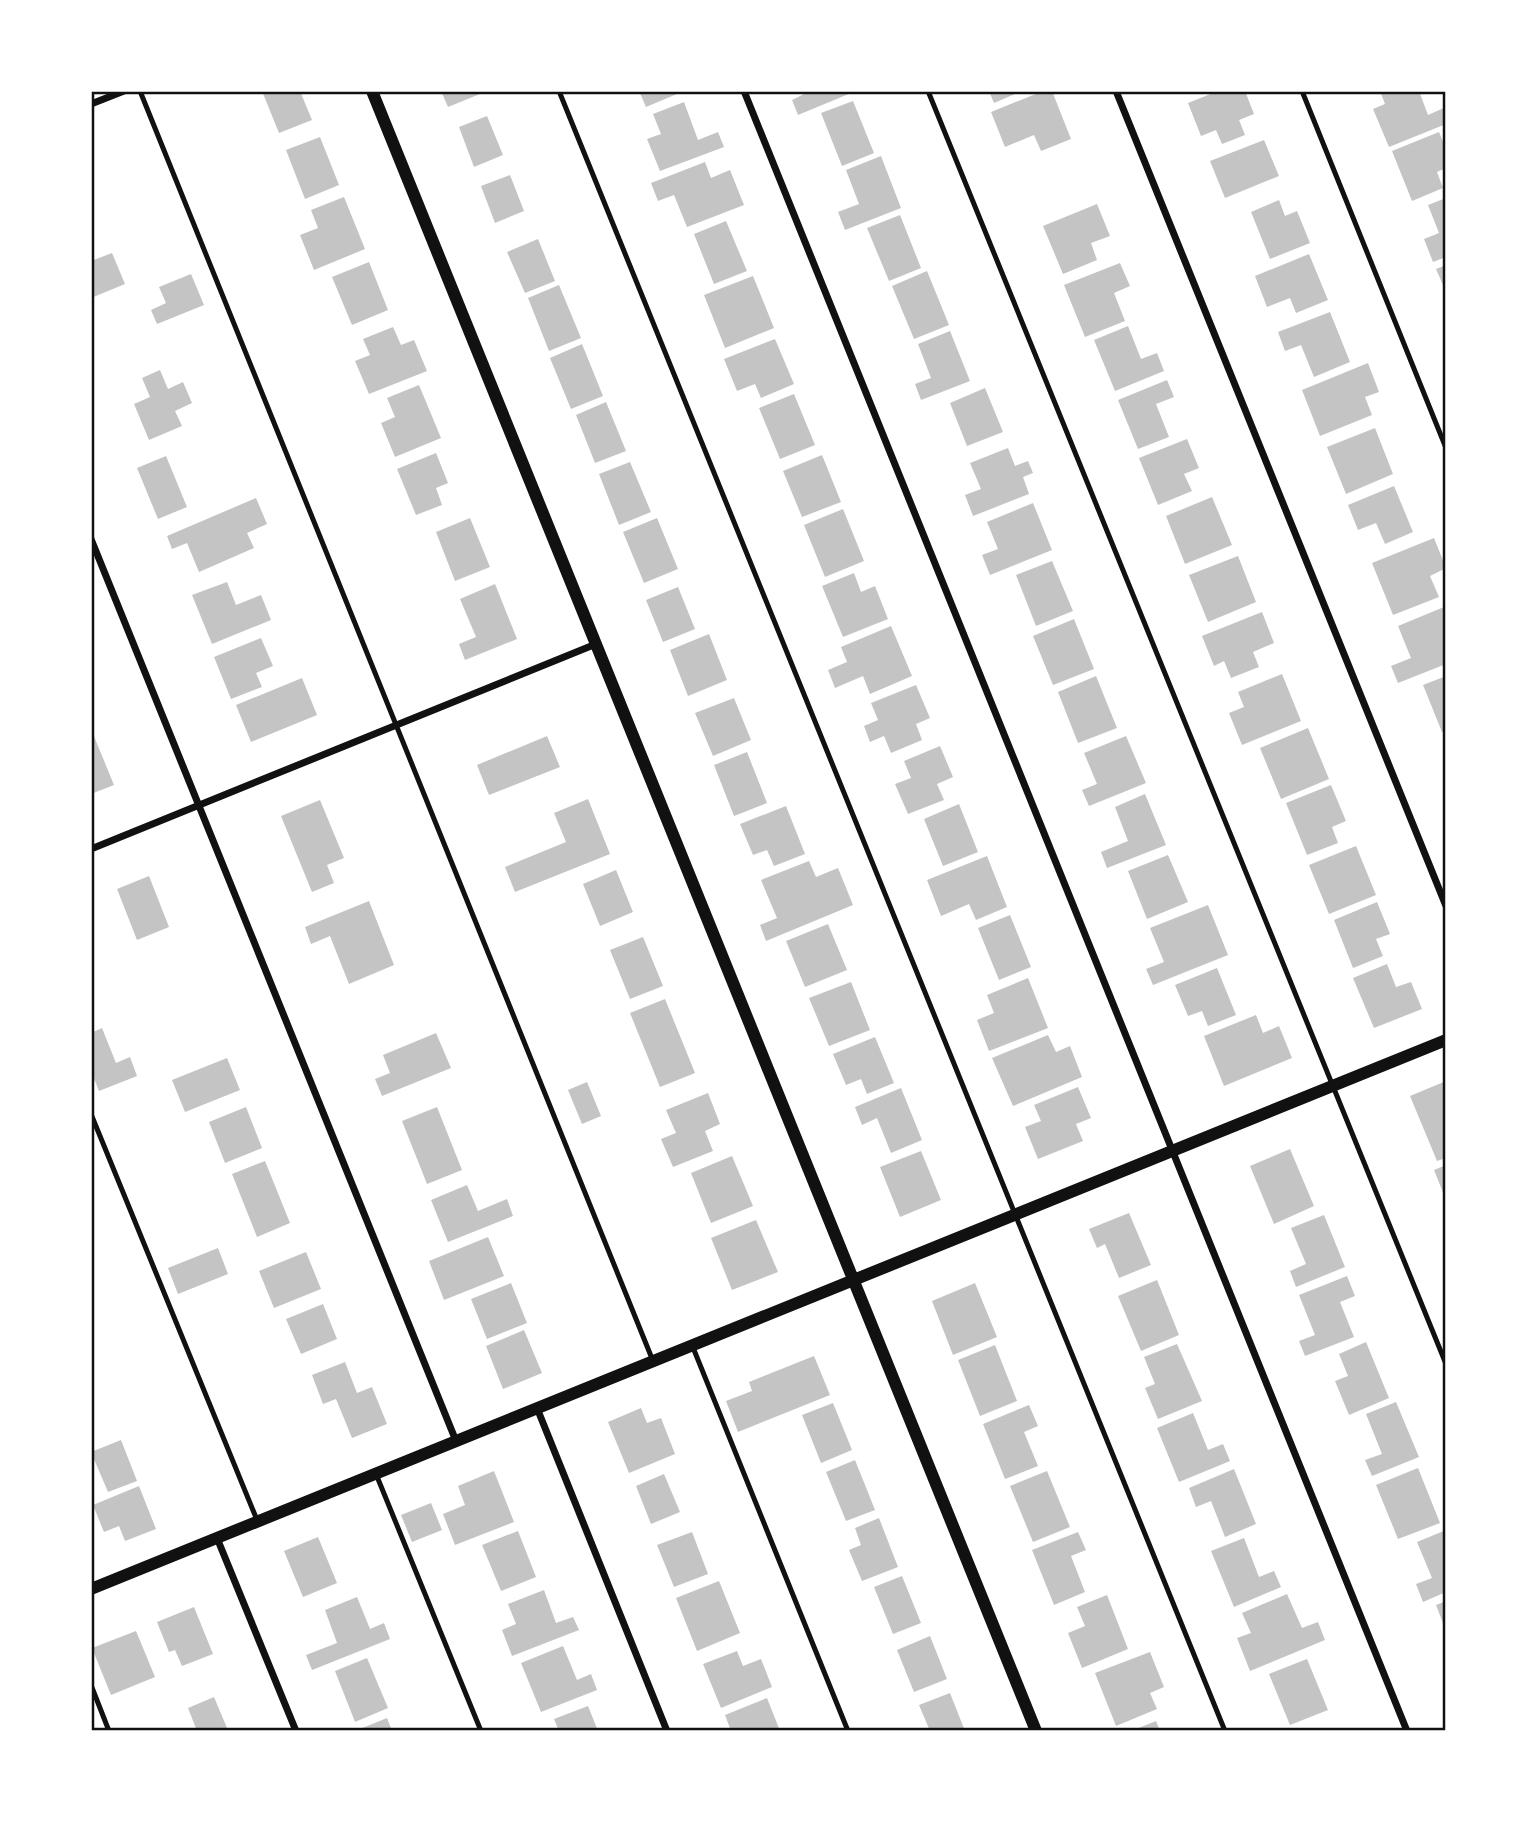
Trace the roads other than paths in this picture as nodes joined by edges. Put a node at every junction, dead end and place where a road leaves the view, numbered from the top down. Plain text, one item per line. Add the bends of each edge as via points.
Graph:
1 (124, 91) edge
2 (140, 91) edge
3 (372, 91) edge
4 (559, 91) edge
5 (744, 91) edge
6 (928, 91) edge
7 (1116, 91) edge
8 (1302, 91) edge
9 (91, 104) edge
10 (1446, 448) edge
11 (91, 539) edge
12 (596, 644) junction
13 (398, 724) junction
14 (199, 805) junction
15 (91, 849) edge
16 (1446, 906) edge
17 (1446, 1040) edge
18 (1333, 1086) junction
19 (91, 1114) edge
20 (1173, 1150) junction
21 (1014, 1214) junction
22 (853, 1280) junction
23 (692, 1345) junction
24 (653, 1361) junction
25 (1446, 1364) edge
26 (537, 1408) junction
27 (456, 1441) junction
28 (376, 1474) junction
29 (258, 1521) junction
30 (217, 1538) junction
31 (91, 1589) edge
32 (91, 1685) edge
33 (109, 1731) edge
34 (296, 1731) edge
35 (481, 1731) edge
36 (667, 1731) edge
37 (848, 1731) edge
38 (1036, 1731) edge
39 (1225, 1731) edge
40 (1407, 1731) edge

1 - 9 street
2 - 13 lane
3 - 12 street
4 - 21 lane
5 - 20 street
6 - 18 lane
7 - 16 street
8 - 10 lane
11 - 14 street
12 - 13 street
12 - 22 street
13 - 14 street
13 - 24 lane
14 - 15 street
14 - 27 street
17 - 18 street
18 - 20 street
18 - 25 lane
19 - 29 lane
20 - 21 street
20 - 40 street
21 - 22 street
21 - 39 lane
22 - 23 street
22 - 38 street
23 - 24 street
23 - 37 lane
24 - 26 street
26 - 27 street
26 - 36 street
27 - 28 street
28 - 29 street
28 - 35 lane
29 - 30 street
30 - 31 street
30 - 34 street
32 - 33 lane

